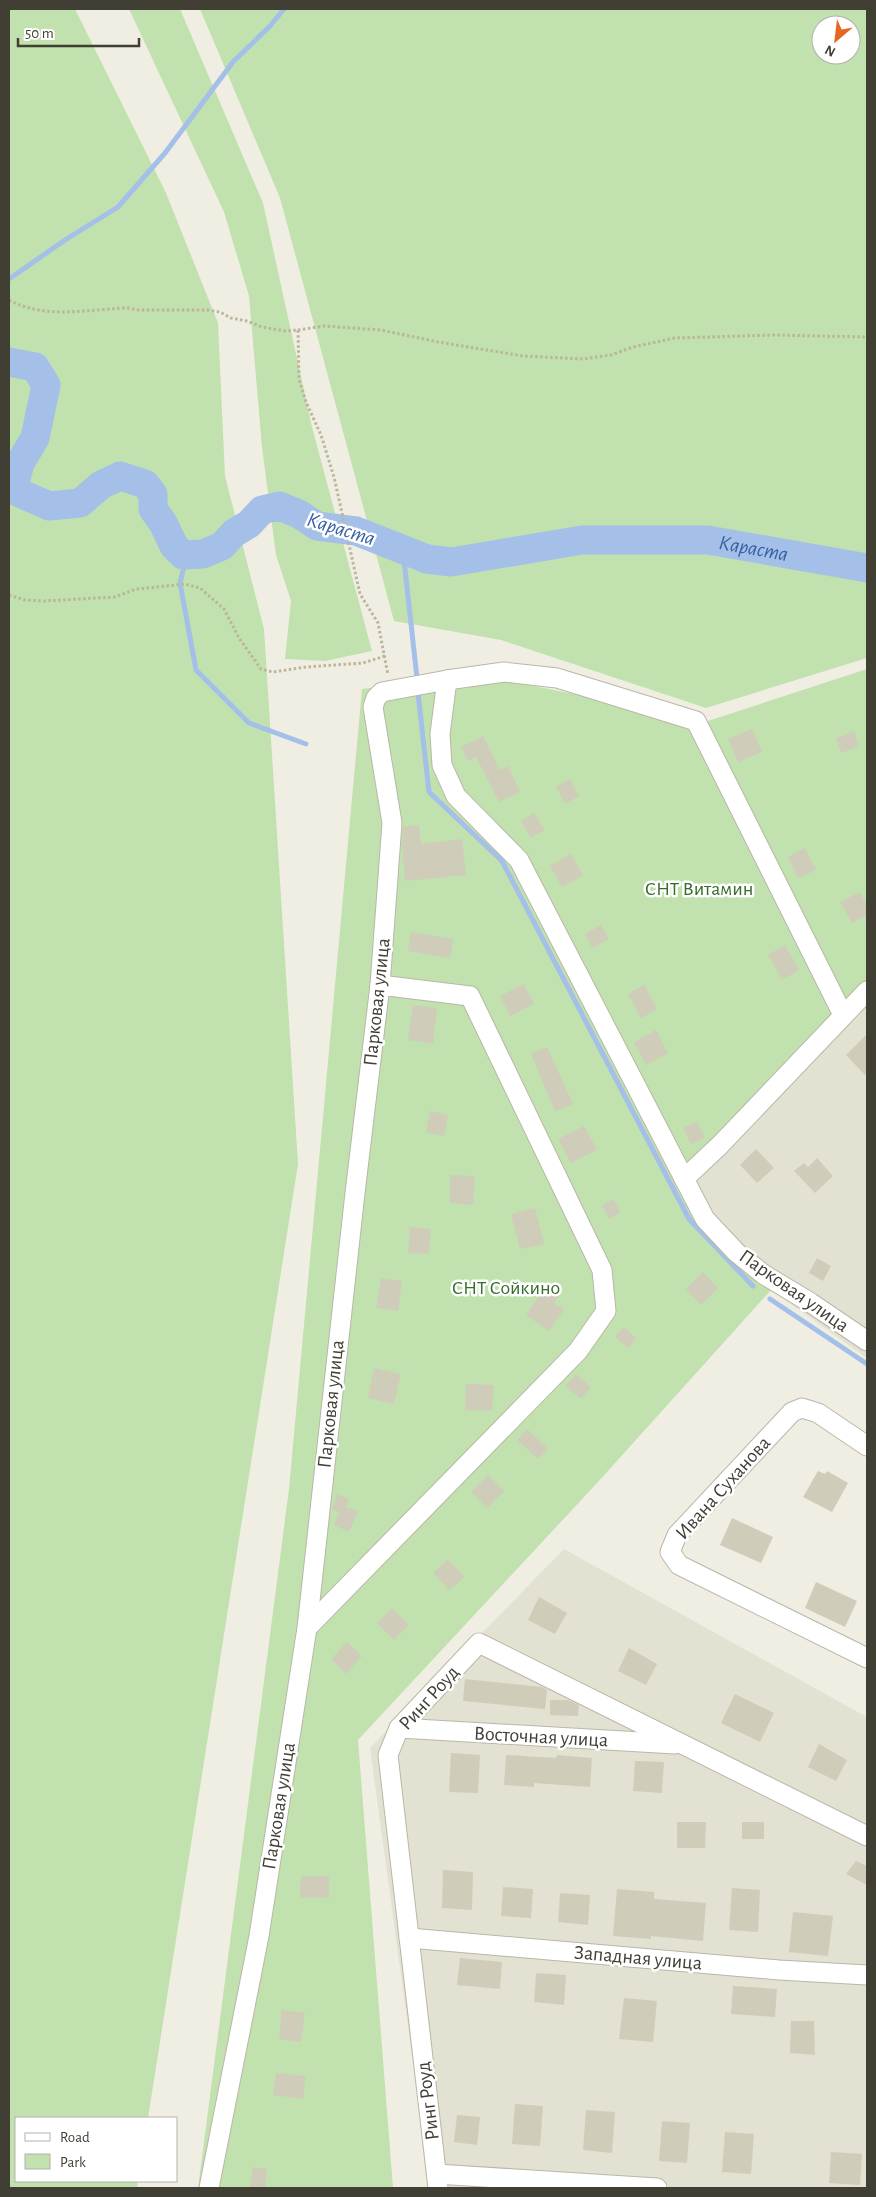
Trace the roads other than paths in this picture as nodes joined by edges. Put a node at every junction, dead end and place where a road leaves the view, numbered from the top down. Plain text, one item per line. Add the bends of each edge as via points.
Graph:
1 (447, 680) junction
2 (380, 985) junction
3 (867, 990) edge
4 (843, 1015) junction
5 (684, 1179) junction
6 (867, 1341) edge
7 (867, 1446) edge
8 (307, 1628) junction
9 (867, 1658) edge
10 (399, 1728) junction
11 (683, 1745) junction
12 (867, 1836) edge
13 (409, 1938) junction
14 (867, 1975) edge
15 (438, 2181) edge
16 (210, 2188) edge
17 (658, 2188) edge

1 - 2 street, Парковая улица via 382,692 373,707 392,823
1 - 4 street via 504,672 558,678 696,721
1 - 5 street, Парковая улица via 440,734 442,765 456,796 520,860
2 - 8 street, Парковая улица
2 - 8 street via 470,996 602,1270 606,1311 578,1351
3 - 4 street
4 - 5 street
5 - 6 street, Парковая улица via 705,1218 736,1252 763,1274
7 - 9 street, Ивана Суханова via 818,1413 802,1408 792,1412 677,1535 670,1552 680,1565
8 - 16 street, Парковая улица via 259,1936
10 - 11 street, Восточная улица
10 - 11 street, Ринг Роуд via 479,1643
10 - 13 street, Ринг Роуд via 388,1755
11 - 12 street, Ринг Роуд
13 - 14 street, Западная улица
13 - 15 street, Ринг Роуд
15 - 17 street

